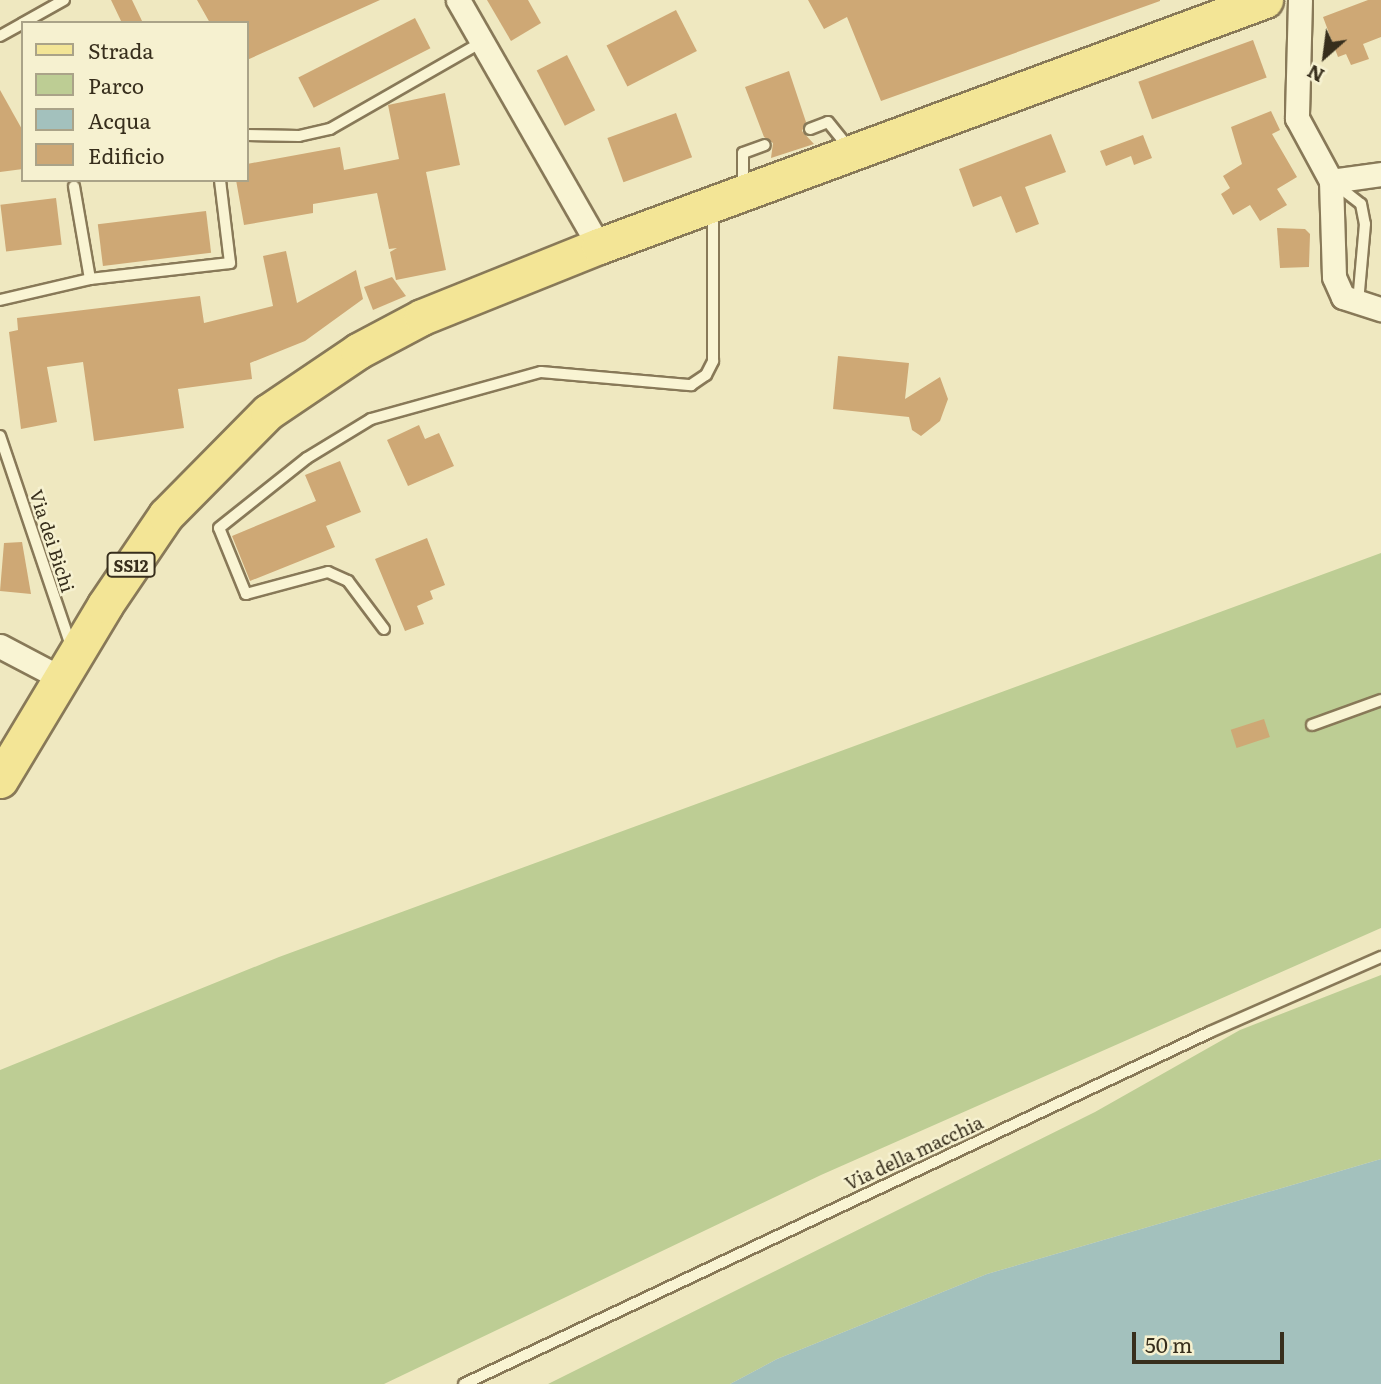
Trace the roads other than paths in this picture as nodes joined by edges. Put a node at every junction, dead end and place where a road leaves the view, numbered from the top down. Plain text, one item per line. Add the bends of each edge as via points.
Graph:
1 (64, 0) edge
2 (458, 0) edge
3 (1265, 0) edge
4 (1300, 0) edge
5 (27, 21) edge
6 (21, 24) edge
7 (0, 36) edge
8 (482, 42) junction
9 (810, 129) dead end
10 (248, 135) edge
11 (765, 145) dead end
12 (852, 152) junction
13 (1381, 174) edge
14 (1331, 181) junction
15 (220, 182) edge
16 (74, 187) dead end
17 (728, 199) junction
18 (598, 246) junction
19 (90, 279) junction
20 (0, 300) edge
21 (1358, 303) junction
22 (1381, 309) edge
23 (0, 436) edge
24 (384, 629) dead end
25 (0, 646) edge
26 (68, 666) junction
27 (1381, 700) edge
28 (1312, 725) dead end
29 (0, 780) edge
30 (1381, 957) edge
31 (464, 1384) edge

1 - 5 lane
2 - 8 street
3 - 12 main road
4 - 14 street via 1297,118
6 - 7 lane
8 - 10 lane via 330,129 299,136
8 - 18 street
9 - 12 lane via 828,122
11 - 17 lane via 743,153
12 - 17 main road
13 - 14 street
14 - 21 street via 1334,278 1343,297
14 - 21 lane via 1361,204 1364,247
15 - 19 lane via 230,263
16 - 19 lane
17 - 18 main road
17 - 24 lane via 713,361 699,380 691,385 541,372 371,419 307,458 219,528 246,594 328,572 348,581
18 - 26 main road, SS12 via 422,317 304,385 247,430 166,515
19 - 20 lane
21 - 22 street
23 - 26 lane, Via dei Bichi
25 - 26 street
26 - 29 main road, SS12
27 - 28 lane
30 - 31 lane, Via della macchia via 1210,1032

